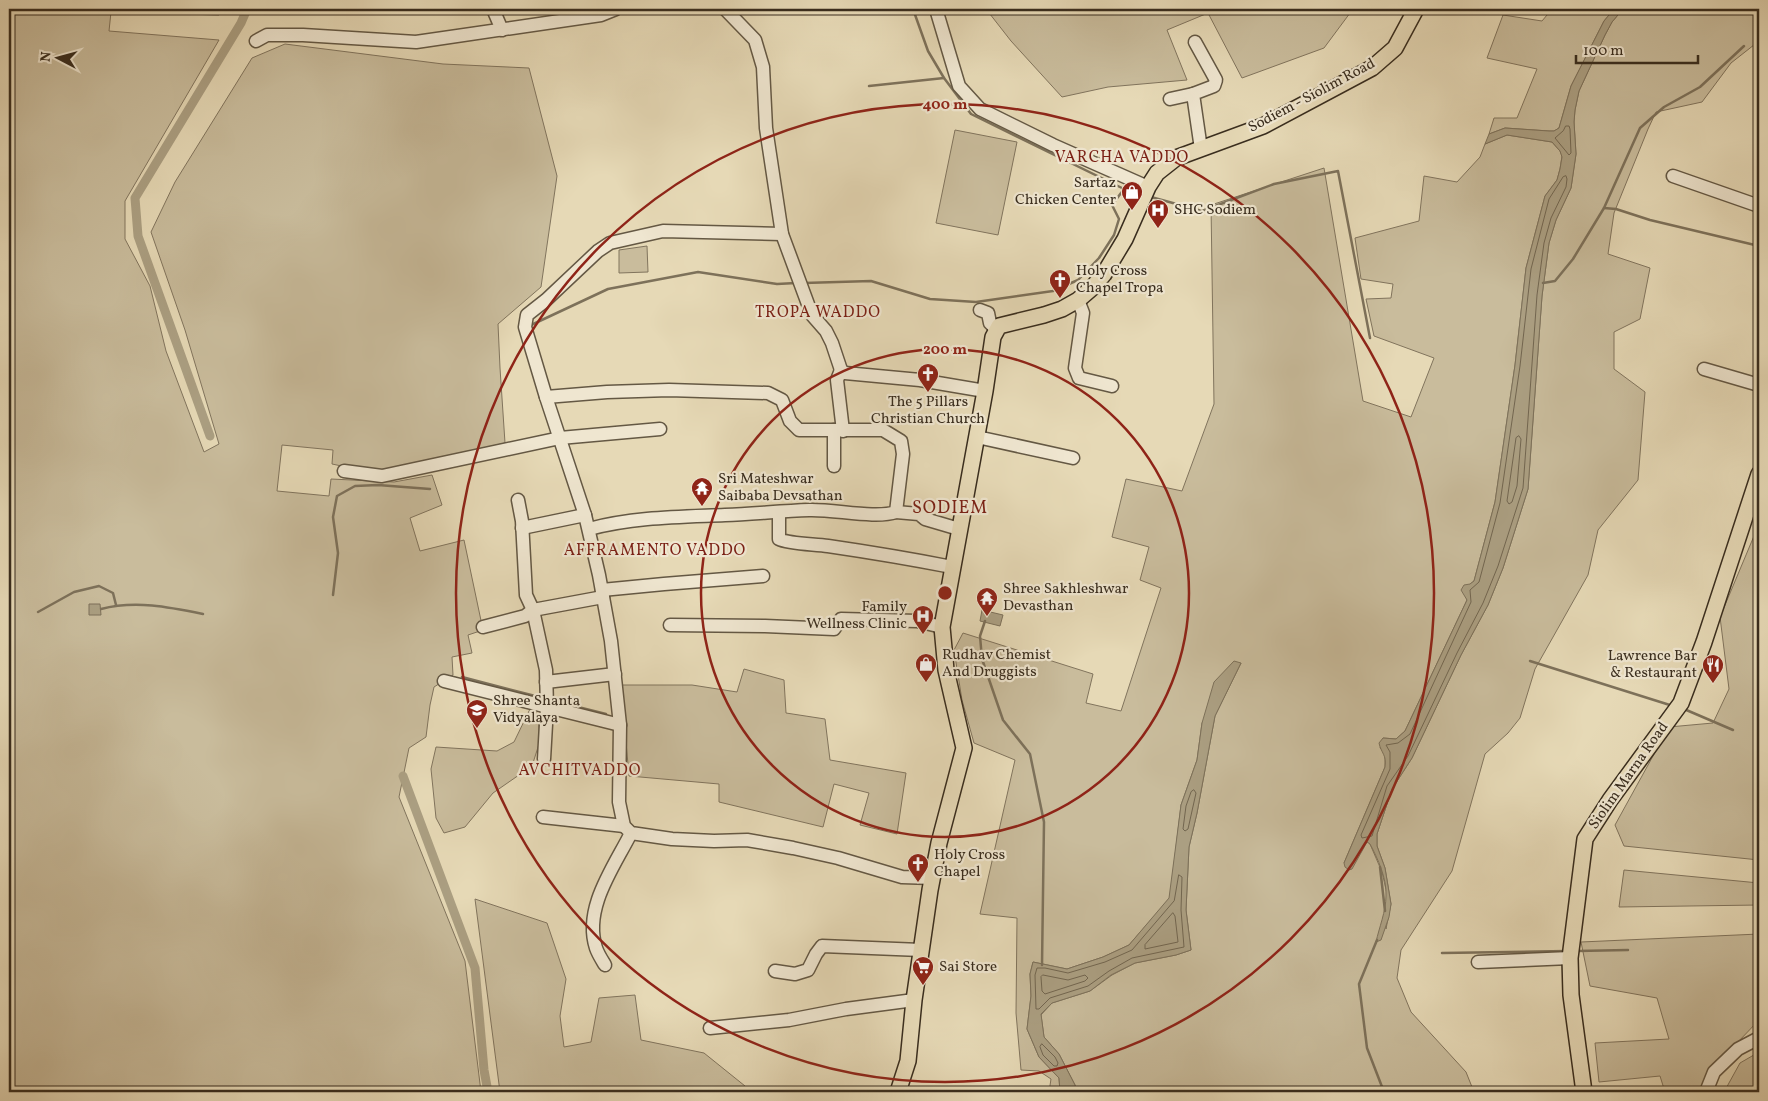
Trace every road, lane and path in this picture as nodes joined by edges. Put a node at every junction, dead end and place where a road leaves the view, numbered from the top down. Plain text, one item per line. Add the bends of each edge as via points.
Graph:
1 (493, 9) edge
2 (616, 9) edge
3 (725, 9) edge
4 (936, 9) edge
5 (1416, 9) edge
6 (502, 30) junction
7 (256, 41) dead end
8 (1195, 42) dead end
9 (1193, 94) junction
10 (1170, 99) dead end
11 (1201, 149) junction
12 (1673, 176) dead end
13 (1146, 192) junction
14 (1759, 206) edge
15 (782, 234) junction
16 (1078, 300) junction
17 (980, 310) dead end
18 (996, 329) junction
19 (1704, 369) dead end
20 (841, 370) junction
21 (1112, 386) dead end
22 (1759, 386) edge
23 (985, 390) junction
24 (546, 397) junction
25 (660, 429) dead end
26 (838, 430) junction
27 (977, 437) junction
28 (560, 438) junction
29 (1073, 458) dead end
30 (834, 466) dead end
31 (344, 471) dead end
32 (1759, 474) edge
33 (518, 500) dead end
34 (896, 512) junction
35 (779, 513) junction
36 (585, 515) junction
37 (522, 528) junction
38 (959, 529) junction
39 (590, 530) junction
40 (952, 567) junction
41 (763, 576) dead end
42 (602, 594) junction
43 (533, 610) junction
44 (670, 625) dead end
45 (483, 627) dead end
46 (942, 627) junction
47 (615, 674) junction
48 (444, 681) dead end
49 (546, 682) junction
50 (547, 707) junction
51 (620, 725) junction
52 (544, 759) dead end
53 (542, 817) dead end
54 (628, 829) junction
55 (932, 878) junction
56 (921, 950) junction
57 (1570, 958) junction
58 (1478, 962) dead end
59 (605, 965) dead end
60 (775, 971) dead end
61 (914, 1000) junction
62 (710, 1028) dead end
63 (1759, 1038) edge
64 (898, 1092) edge
65 (1584, 1092) edge
66 (1706, 1092) edge

1 - 6 street
2 - 6 street via 601,15
3 - 15 street via 755,40 763,67 766,128
4 - 13 street via 959,86 980,109
5 - 11 main road, Sodiem - Siolim Road via 1395,48 1372,68 1263,126
6 - 7 street via 416,42 303,35 267,35
8 - 9 street via 1216,80 1214,86
9 - 10 street
9 - 11 street
11 - 13 main road, Sodiem - Siolim Road via 1176,158 1157,173
12 - 14 street
13 - 16 main road, Sodiem - Siolim Road via 1125,239 1104,274
15 - 20 street via 812,315 826,331
15 - 24 street via 663,231 610,243 598,251 527,315 525,327
16 - 18 main road, Sodiem - Siolim Road via 1062,309
16 - 21 street via 1082,313 1075,368 1079,378
17 - 18 street via 988,313
18 - 23 main road
19 - 22 street
20 - 23 street
20 - 26 street via 837,380
23 - 27 main road
24 - 26 street via 669,390 768,393 782,400 790,421 799,430
24 - 28 street
25 - 28 street
26 - 30 street
26 - 34 street via 883,430 901,441 903,454
27 - 29 street
27 - 38 main road
28 - 31 street via 382,476
28 - 36 street
32 - 57 main road, Siolim Marna Road via 1681,702 1585,839
33 - 37 street
34 - 35 street via 886,515 834,510
34 - 38 street via 919,514 925,519
35 - 39 street via 636,519
35 - 40 street via 779,539 786,543 879,553
36 - 37 street
36 - 39 street
37 - 43 street via 526,595
38 - 40 main road
39 - 42 street
40 - 46 main road
41 - 42 street via 664,584
42 - 43 street
42 - 47 street
43 - 45 street via 525,616
43 - 49 street
44 - 46 street via 834,629 841,619 917,621
46 - 55 main road via 946,670 964,748
47 - 49 street
47 - 51 street
48 - 50 street
49 - 50 street
50 - 51 street
50 - 52 street
51 - 54 street via 619,802
53 - 54 street
54 - 55 street via 672,839 747,840 838,858 902,877
54 - 59 street via 596,902 593,931 596,949
55 - 56 main road
56 - 60 street via 822,946 808,970 795,974
56 - 61 main road
57 - 58 street
57 - 65 main road, Siolim Marna Road via 1571,995
61 - 62 street via 789,1020
61 - 64 main road via 908,1061
63 - 66 street via 1738,1048 1714,1072

